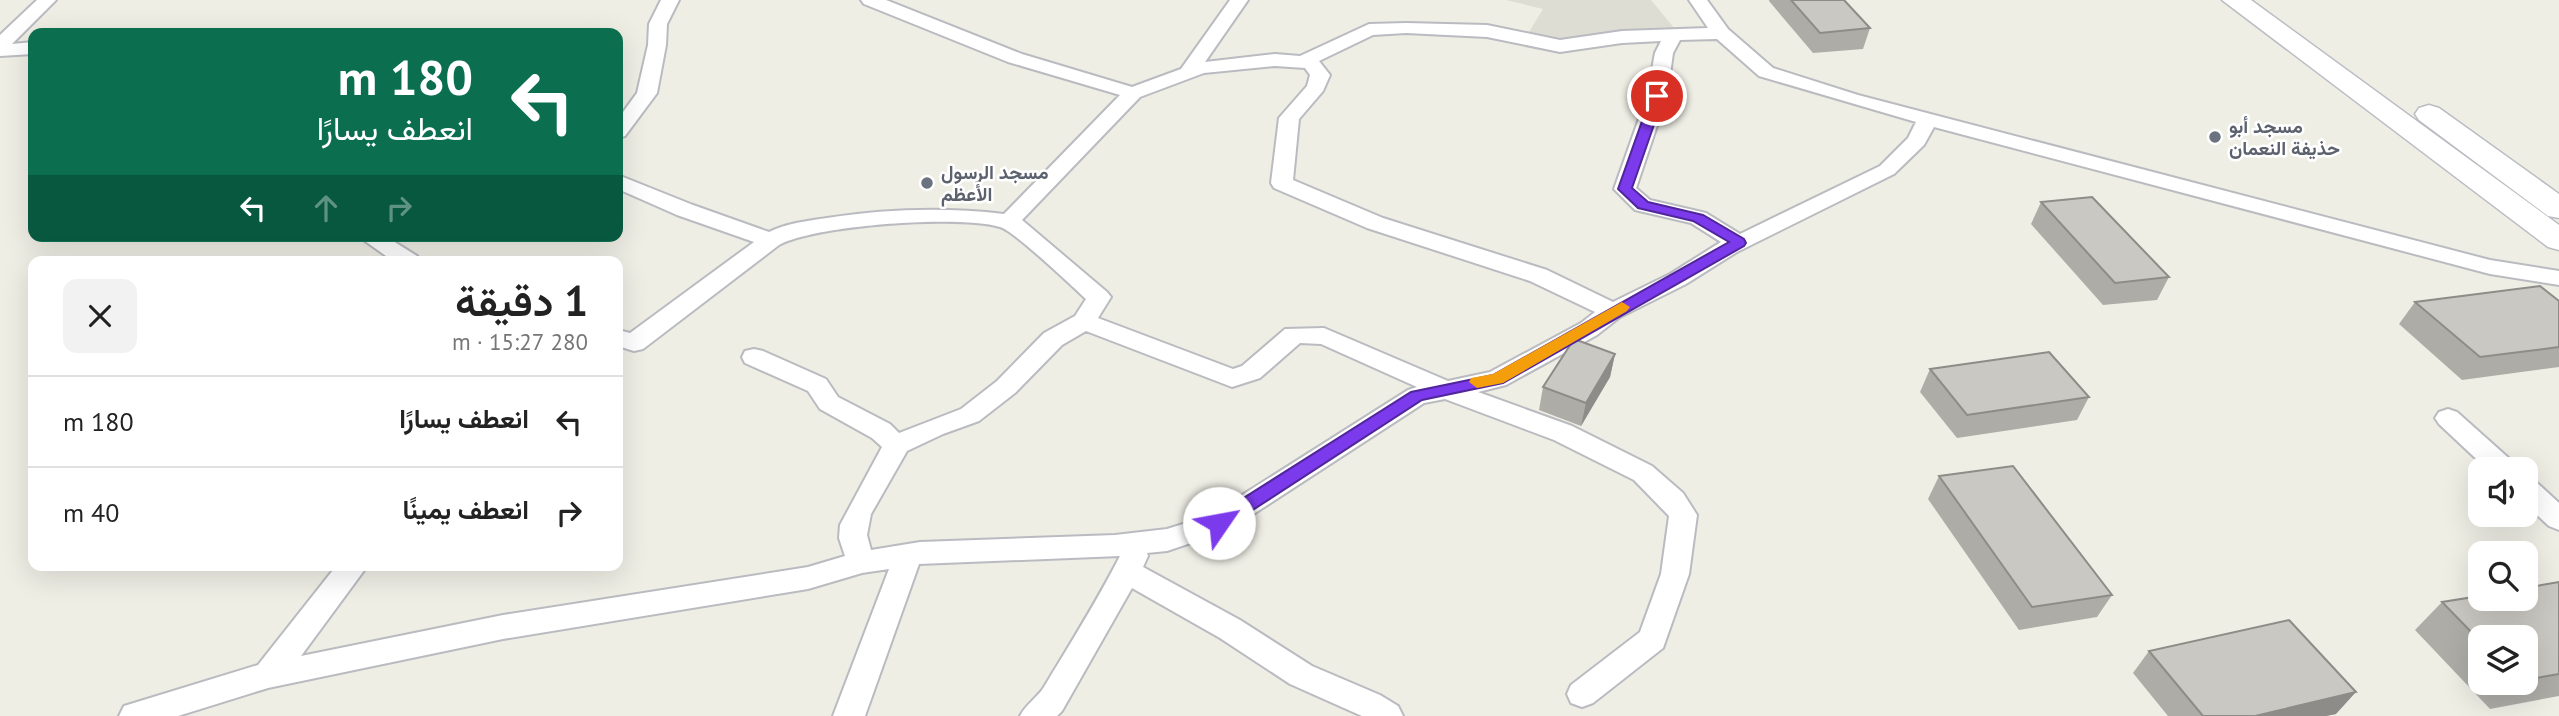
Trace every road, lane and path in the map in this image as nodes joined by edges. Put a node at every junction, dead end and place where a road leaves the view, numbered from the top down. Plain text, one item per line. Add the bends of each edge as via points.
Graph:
1 (47, 0) edge
2 (670, 0) edge
3 (870, 0) edge
4 (1240, 0) edge
5 (1698, 0) edge
6 (2235, 0) edge
7 (2272, 0) edge
8 (1721, 33) junction
9 (1674, 35) junction
10 (0, 44) edge
11 (28, 48) edge
12 (0, 50) edge
13 (1301, 62) junction
14 (1188, 72) junction
15 (1133, 93) junction
16 (1928, 119) junction
17 (623, 125) edge
18 (623, 183) edge
19 (2559, 209) edge
20 (1009, 221) junction
21 (771, 240) junction
22 (2559, 240) edge
23 (379, 242) edge
24 (1739, 243) junction
25 (401, 256) edge
26 (2559, 278) edge
27 (1612, 312) junction
28 (1084, 322) junction
29 (623, 339) edge
30 (754, 357) dead end
31 (1444, 388) junction
32 (2448, 418) dead end
33 (896, 445) junction
34 (2491, 457) edge
35 (2538, 500) edge
36 (2559, 519) edge
37 (1140, 543) junction
38 (908, 555) junction
39 (862, 562) junction
40 (349, 571) edge
41 (1126, 571) junction
42 (268, 675) junction
43 (1582, 694) dead end
44 (135, 716) edge
45 (849, 716) edge
46 (1036, 716) edge
47 (1387, 716) edge

1 - 10 street
2 - 17 street via 658,24 647,93
3 - 15 street via 1015,58
4 - 14 street
5 - 8 street
6 - 22 main road
7 - 19 main road
8 - 9 street
8 - 16 street via 1766,72
9 - 13 street via 1560,46 1487,31 1369,30
9 - 24 street via 1664,53 1657,96 1625,189 1643,205 1698,218
11 - 12 street
13 - 14 street via 1233,63
13 - 27 street via 1311,63 1320,75 1316,87 1289,118 1282,183 1406,234 1585,294
14 - 15 street
15 - 20 street
16 - 24 street via 1917,141 1887,170
16 - 26 street via 2490,267
18 - 21 street
20 - 21 street via 959,214 897,216 786,232
20 - 28 street via 1099,298
21 - 29 street via 634,342
23 - 25 street
24 - 27 street
27 - 31 street via 1497,379
28 - 31 street via 1232,378 1251,373 1294,335 1324,336
28 - 33 street via 1053,339 1006,387 970,415
30 - 33 street via 817,385 829,403 881,431
31 - 37 street via 1417,396 1219,523 1167,540
31 - 43 street via 1563,433 1643,473 1683,515 1675,574 1652,639
32 - 34 street
33 - 39 street via 852,534
35 - 36 street
37 - 38 street
37 - 41 street
38 - 39 street
38 - 45 street
39 - 42 street via 808,578 503,627
40 - 42 street
41 - 46 street via 1051,702
41 - 47 street via 1230,629 1301,676
42 - 44 street

